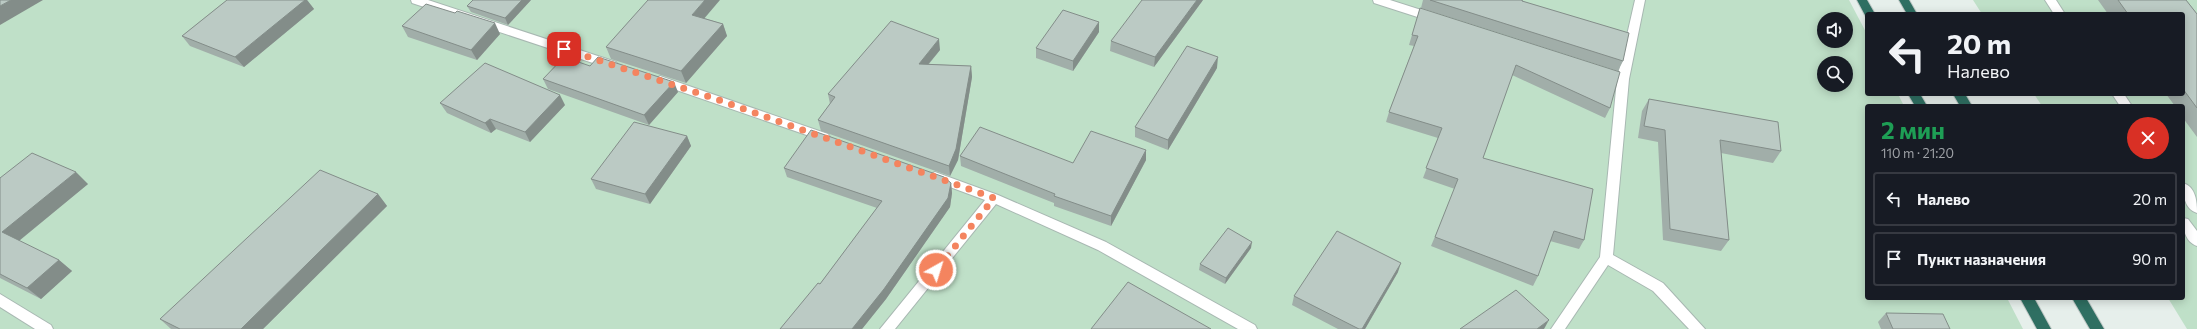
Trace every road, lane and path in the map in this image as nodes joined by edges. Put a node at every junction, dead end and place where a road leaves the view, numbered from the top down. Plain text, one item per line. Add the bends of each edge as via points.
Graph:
1 (416, 0) edge
2 (1378, 0) edge
3 (1640, 0) edge
4 (1862, 0) edge
5 (1904, 0) edge
6 (2050, 0) edge
7 (1869, 12) edge
8 (1911, 12) edge
9 (2059, 12) edge
10 (1444, 21) edge
11 (624, 68) edge
12 (646, 76) edge
13 (839, 143) edge
14 (927, 174) edge
15 (2185, 191) edge
16 (994, 198) junction
17 (2197, 208) edge
18 (2188, 223) edge
19 (2197, 241) edge
20 (1606, 258) junction
21 (0, 300) edge
22 (2028, 300) edge
23 (2080, 300) edge
24 (46, 329) edge
25 (887, 329) edge
26 (1250, 329) edge
27 (1558, 329) edge
28 (1698, 329) edge
29 (2044, 329) edge
30 (2097, 329) edge

1 - 11 street
2 - 10 street
3 - 20 street via 1619,78
4 - 7 highway
5 - 8 highway
6 - 9 street
12 - 13 street
14 - 16 street
15 - 17 street
16 - 25 street
16 - 26 street via 1102,246
18 - 19 street
20 - 27 street
20 - 28 street via 1658,287
21 - 24 street
22 - 29 highway
23 - 30 highway

